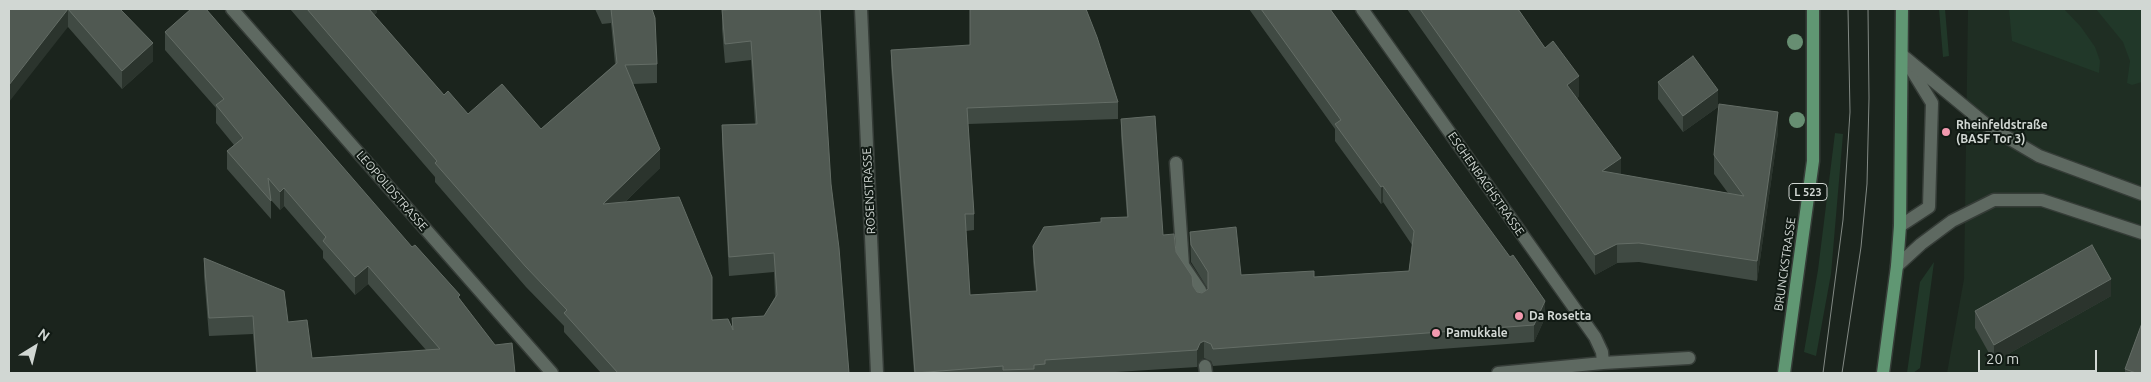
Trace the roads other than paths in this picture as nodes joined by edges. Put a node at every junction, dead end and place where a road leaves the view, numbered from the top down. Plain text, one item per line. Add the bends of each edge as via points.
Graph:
1 (232, 9) edge
2 (861, 9) edge
3 (1362, 9) edge
4 (1813, 9) edge
5 (1902, 9) edge
6 (1902, 55) junction
7 (1176, 163) dead end
8 (2142, 194) edge
9 (1900, 226) junction
10 (2142, 233) edge
11 (1897, 266) junction
12 (1201, 302) edge
13 (1688, 358) dead end
14 (1603, 363) junction
15 (552, 373) edge
16 (877, 373) edge
17 (1498, 373) edge
18 (1784, 373) edge
19 (1883, 373) edge

1 - 15 street, LEOPOLDSTRASSE
2 - 16 street, ROSENSTRASSE
3 - 14 street, ESCHENBACHSTRASSE via 1595,337
4 - 18 main road, BRUNCKSTRASSE / L 523 via 1813,161
5 - 6 main road
6 - 8 street via 1988,126 2039,156
6 - 9 main road
6 - 9 street via 1932,103 1929,207
7 - 12 street via 1183,265 1200,290
9 - 11 main road
10 - 11 street via 2042,200 1994,200 1952,221
11 - 19 main road
13 - 14 street
14 - 17 street

